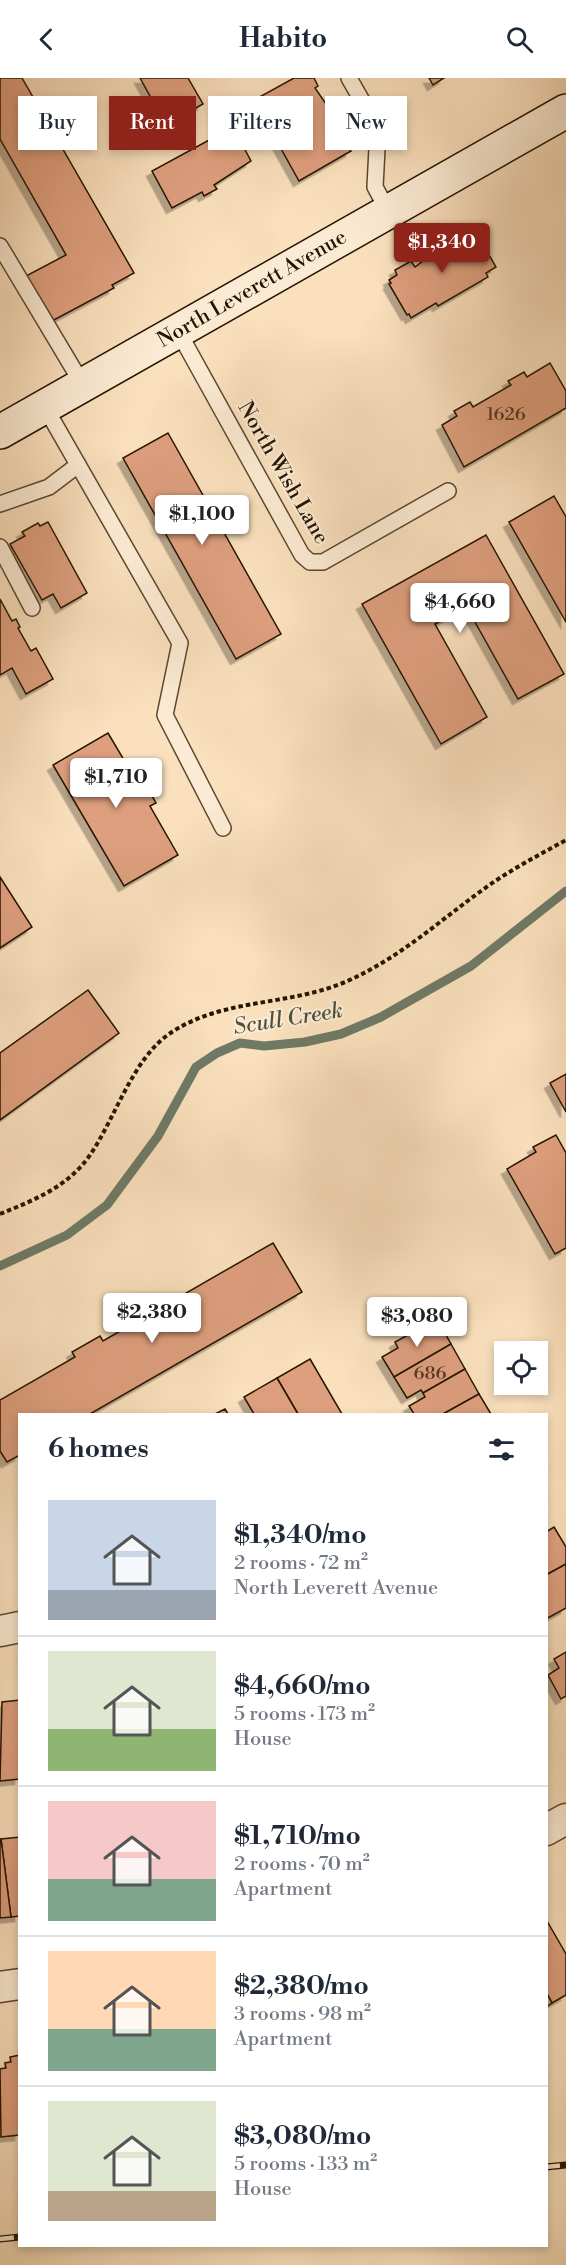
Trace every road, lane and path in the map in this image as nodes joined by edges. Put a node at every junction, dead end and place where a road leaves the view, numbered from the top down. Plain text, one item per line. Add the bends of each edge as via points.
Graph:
1 (350, 78) edge
2 (566, 111) edge
3 (388, 211) junction
4 (0, 246) edge
5 (178, 331) junction
6 (83, 386) junction
7 (45, 407) junction
8 (0, 432) edge
9 (78, 465) junction
10 (448, 491) dead end
11 (0, 504) edge
12 (0, 547) edge
13 (32, 608) dead end
14 (223, 828) dead end
15 (566, 840) edge
16 (0, 1214) edge
17 (18, 1627) edge
18 (0, 1631) edge
19 (18, 1984) edge
20 (0, 1987) edge

1 - 3 lane via 378,129 375,187
2 - 3 street, North Leverett Avenue
3 - 5 street, North Leverett Avenue
4 - 6 lane
5 - 6 street, North Leverett Avenue
5 - 10 lane, North Wish Lane via 302,555 310,562 323,562
6 - 7 street, North Leverett Avenue
7 - 8 street, North Leverett Avenue
7 - 9 lane
9 - 11 lane via 49,487
9 - 14 lane via 180,643 165,715
12 - 13 lane
15 - 16 path via 487,886 407,948 346,982 310,995 226,1008 170,1032 150,1049 89,1156 76,1171 46,1195
17 - 18 street
19 - 20 street

